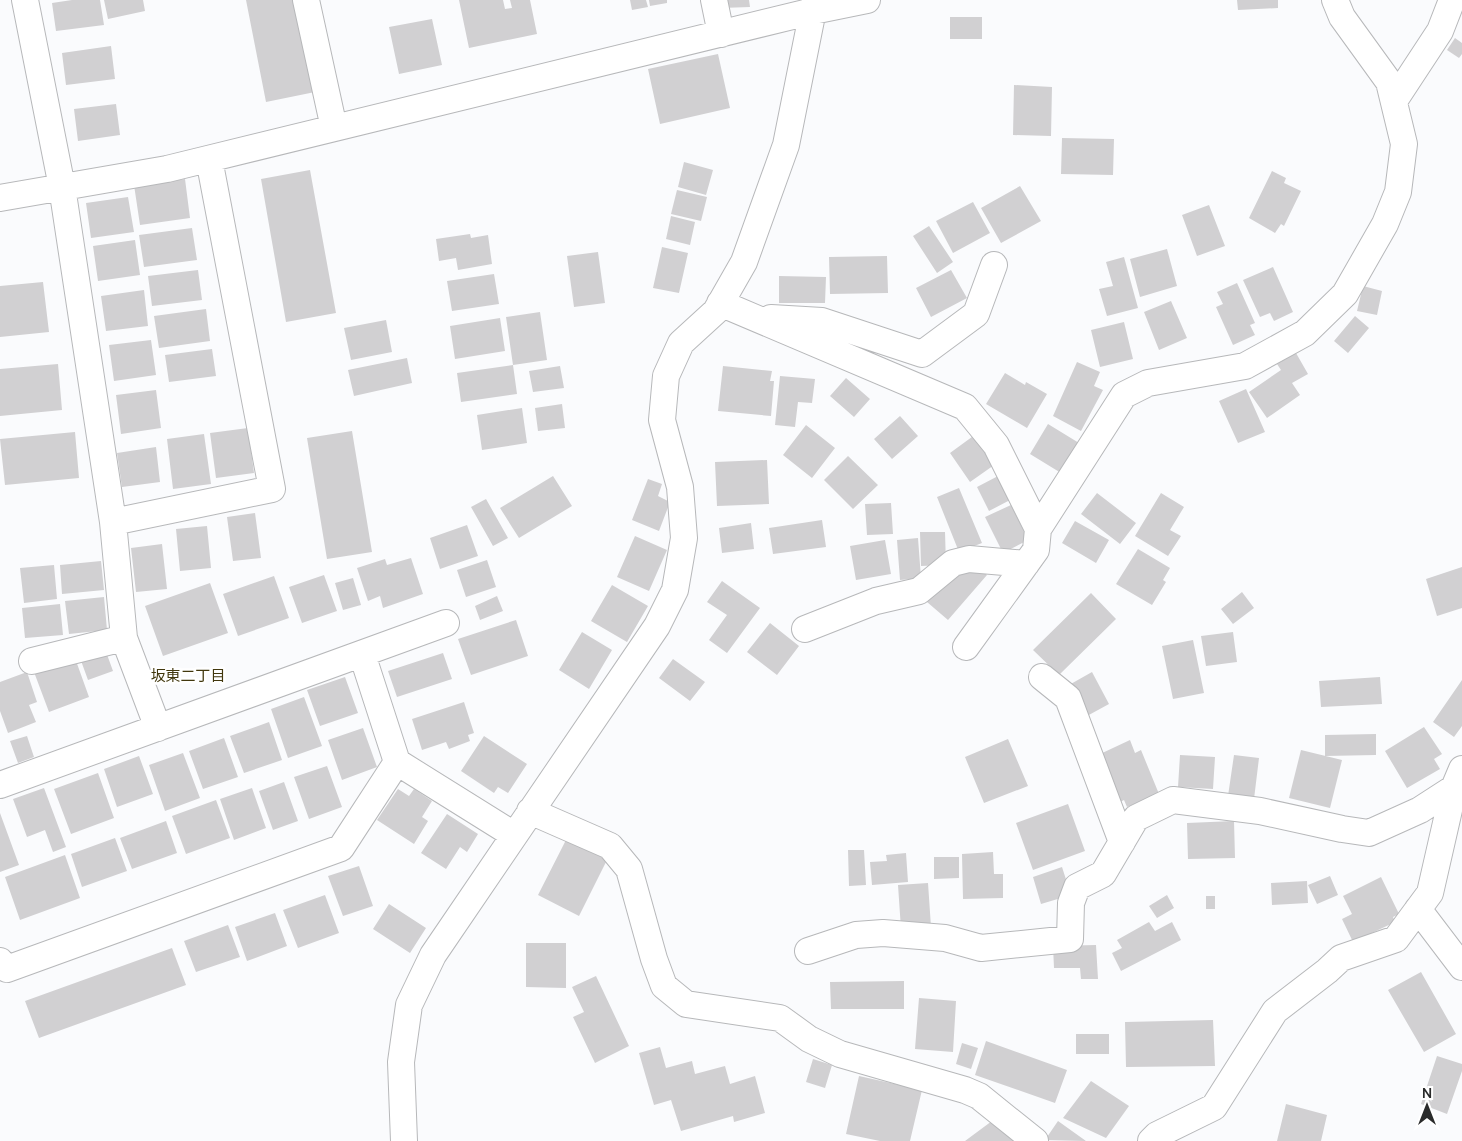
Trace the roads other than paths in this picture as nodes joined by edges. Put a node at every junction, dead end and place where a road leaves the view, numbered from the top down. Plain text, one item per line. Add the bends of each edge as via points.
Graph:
1 (25, 0) edge
2 (306, 0) edge
3 (714, 0) edge
4 (867, 0) edge
5 (1336, 0) edge
6 (1452, 0) edge
7 (814, 6) edge
8 (721, 34) junction
9 (1394, 101) junction
10 (334, 128) junction
11 (209, 159) junction
12 (62, 187) junction
13 (0, 198) edge
14 (994, 265) dead end
15 (720, 303) junction
16 (752, 317) junction
17 (113, 522) junction
18 (1038, 529) junction
19 (1026, 564) junction
20 (446, 624) dead end
21 (804, 629) dead end
22 (124, 638) junction
23 (966, 647) dead end
24 (362, 654) junction
25 (32, 661) dead end
26 (1042, 677) dead end
27 (158, 728) junction
28 (397, 762) junction
29 (1458, 779) edge
30 (0, 785) edge
31 (530, 811) junction
32 (514, 835) junction
33 (1122, 842) junction
34 (1418, 909) junction
35 (808, 951) dead end
36 (2, 967) edge
37 (1462, 967) edge
38 (404, 1141) edge
39 (1036, 1141) edge
40 (1151, 1141) edge

1 - 12 street
2 - 10 street
3 - 8 street
4 - 7 street
5 - 9 street via 1342,17 1389,82
6 - 9 street via 1440,31
7 - 8 street
7 - 15 street via 786,144 744,262
8 - 10 street
9 - 18 street via 1404,144 1398,192 1385,224 1345,294 1306,333 1244,366 1148,383 1124,396
10 - 11 street
11 - 12 street
11 - 17 street via 272,489
12 - 13 street
12 - 17 street
14 - 16 street via 976,314 922,354 822,320
15 - 16 street
15 - 31 street via 716,311 681,343 666,376 662,420 680,487 684,538 675,590 657,626
16 - 18 street via 965,407 996,446
17 - 22 street
18 - 19 street via 1036,550
19 - 21 street via 969,559 954,563 919,591 876,600
19 - 23 street
20 - 24 street
22 - 25 street
22 - 27 street
24 - 27 street
24 - 28 street
26 - 33 street via 1068,698
27 - 30 street
28 - 32 street
28 - 36 street via 341,848
29 - 33 street via 1420,810 1369,833 1260,811 1173,800 1136,818
29 - 34 street via 1430,893
31 - 32 street
31 - 39 street via 610,846 629,869 664,986 686,1004 780,1018 809,1039 840,1054 965,1090 979,1096
32 - 38 street via 433,955 408,1005 401,1062
33 - 35 street via 1103,874 1077,887 1071,904 1070,939 981,948 945,938 883,933 856,935
34 - 37 street
34 - 40 street via 1396,939 1341,958 1275,1011 1214,1108 1156,1135

